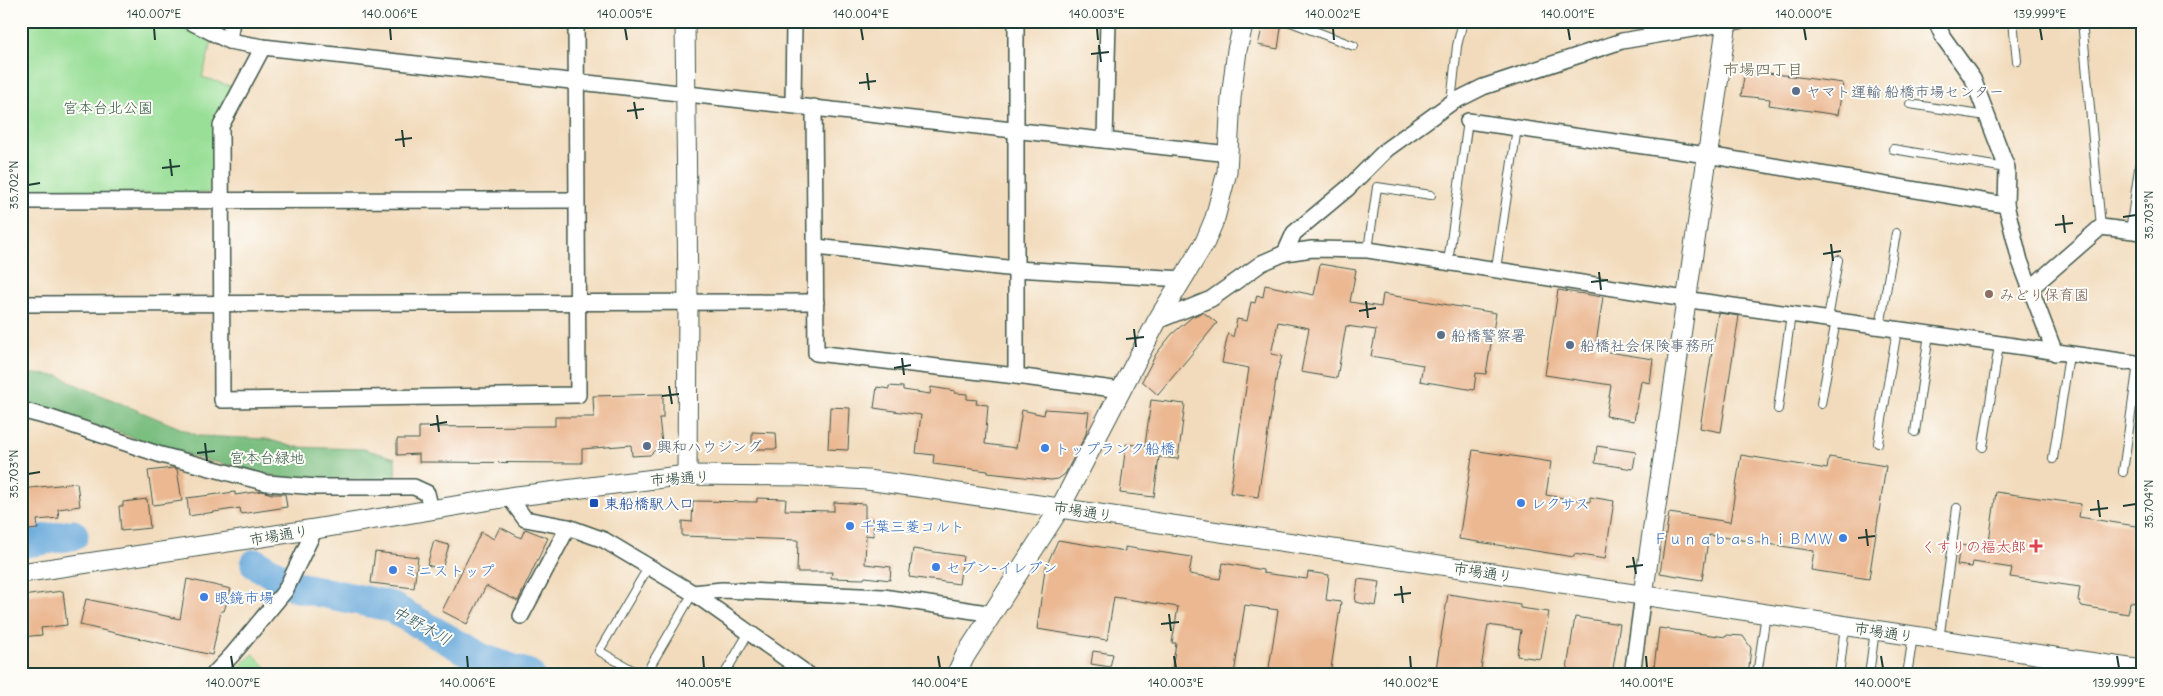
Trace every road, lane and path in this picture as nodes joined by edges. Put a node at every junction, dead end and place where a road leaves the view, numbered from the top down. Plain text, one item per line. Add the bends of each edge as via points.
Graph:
1 (189, 21) edge
2 (232, 21) edge
3 (576, 21) edge
4 (685, 21) edge
5 (794, 21) edge
6 (1016, 21) edge
7 (1108, 21) edge
8 (1244, 21) edge
9 (1288, 21) edge
10 (1463, 21) edge
11 (1936, 21) edge
12 (2013, 21) edge
13 (2082, 21) edge
14 (1733, 22) edge
15 (229, 41) junction
16 (1354, 46) dead end
17 (263, 47) junction
18 (2017, 62) dead end
19 (576, 81) junction
20 (685, 93) junction
21 (1451, 103) junction
22 (1910, 104) dead end
23 (793, 105) junction
24 (814, 107) junction
25 (1986, 116) junction
26 (1468, 121) joint
27 (1517, 128) junction
28 (1016, 130) junction
29 (1105, 140) junction
30 (2142, 148) edge
31 (1892, 149) dead end
32 (1229, 154) junction
33 (1707, 155) junction
34 (2007, 168) junction
35 (1431, 195) dead end
36 (222, 200) junction
37 (576, 200) junction
38 (21, 201) edge
39 (2006, 205) junction
40 (2101, 227) junction
41 (2136, 232) edge
42 (1896, 233) dead end
43 (816, 247) junction
44 (1368, 250) junction
45 (1285, 253) junction
46 (1838, 260) dead end
47 (1448, 262) junction
48 (1016, 269) junction
49 (1496, 269) junction
50 (1183, 280) junction
51 (2031, 288) junction
52 (1686, 299) junction
53 (688, 301) junction
54 (578, 302) junction
55 (816, 302) junction
56 (21, 304) edge
57 (222, 304) junction
58 (1791, 314) junction
59 (1832, 320) junction
60 (1157, 321) junction
61 (1880, 327) junction
62 (1897, 330) junction
63 (1929, 334) junction
64 (1999, 345) junction
65 (2062, 354) junction
66 (2140, 364) edge
67 (1016, 376) junction
68 (1121, 390) junction
69 (1821, 404) dead end
70 (1778, 409) dead end
71 (21, 410) edge
72 (1915, 432) dead end
73 (1878, 443) dead end
74 (1983, 447) dead end
75 (2053, 459) dead end
76 (2123, 472) dead end
77 (687, 475) junction
78 (509, 497) junction
79 (1060, 508) junction
80 (1957, 508) dead end
81 (431, 510) junction
82 (568, 527) junction
83 (315, 529) junction
84 (649, 566) junction
85 (21, 573) edge
86 (693, 593) junction
87 (1643, 595) junction
88 (994, 614) junction
89 (1766, 614) junction
90 (521, 616) dead end
91 (1845, 626) junction
92 (1875, 630) junction
93 (749, 632) junction
94 (1913, 636) junction
95 (1939, 640) junction
96 (2142, 670) edge
97 (808, 674) edge
98 (213, 675) edge
99 (641, 675) edge
100 (645, 675) edge
101 (724, 675) edge
102 (956, 675) edge
103 (1632, 675) edge
104 (1757, 675) edge
105 (1839, 675) edge
106 (1870, 675) edge
107 (1907, 675) edge

1 - 15 street
2 - 15 street
3 - 19 street
4 - 20 street
5 - 23 street
6 - 28 street
7 - 29 street
8 - 32 street via 1231,98
9 - 16 lane
10 - 21 lane
11 - 25 street via 1942,36 1973,79
12 - 18 lane
13 - 40 lane
14 - 21 street via 1622,41 1517,74
14 - 33 street
15 - 17 street
17 - 19 street
17 - 36 street via 221,126
19 - 20 street
19 - 37 street
20 - 23 street
20 - 53 street
21 - 45 street via 1387,149 1294,234
22 - 25 lane
23 - 24 street
24 - 28 street
24 - 43 street
25 - 34 street
26 - 27 street
26 - 47 lane
27 - 33 street
27 - 49 lane
28 - 29 street
28 - 48 street
29 - 32 street
30 - 41 lane
31 - 34 lane
32 - 50 street via 1215,218
33 - 39 street
33 - 52 street
34 - 39 street
35 - 44 lane via 1377,187
36 - 37 street
36 - 38 street
36 - 57 street
37 - 54 street
39 - 51 street via 2020,261
40 - 41 street
40 - 51 street
42 - 61 lane
43 - 48 street
43 - 55 street
44 - 45 street via 1312,249
44 - 47 street
45 - 60 street via 1262,263 1211,299
46 - 59 lane
47 - 49 street
48 - 50 street
48 - 67 street
49 - 52 street
50 - 60 street
51 - 65 street
52 - 58 street
52 - 87 street
53 - 54 street
53 - 55 street
53 - 77 street
54 - 57 street
54 - 57 street via 578,395 222,400
55 - 67 street via 816,354
56 - 57 street
58 - 59 street
58 - 70 lane
59 - 61 street
59 - 69 lane
60 - 68 street
61 - 62 street
62 - 63 street
62 - 73 lane
63 - 64 street
63 - 72 lane
64 - 65 street
64 - 74 lane
65 - 66 street
65 - 75 lane
66 - 76 lane
67 - 68 street
68 - 79 street
71 - 81 street via 160,455 267,483 318,487 414,487 426,493
77 - 78 street, 市場通り
77 - 79 street, 市場通り via 867,480
78 - 81 street, 市場通り
78 - 82 street via 525,519
79 - 87 street, 市場通り
79 - 88 street
80 - 95 lane
81 - 83 street, 市場通り
82 - 84 street via 604,540
82 - 90 street
83 - 85 street, 市場通り
83 - 98 street via 285,591
84 - 86 street
84 - 99 lane via 599,651
86 - 88 street via 722,590 883,597
86 - 93 street
86 - 100 lane
87 - 89 street, 市場通り
87 - 103 street
88 - 102 street
89 - 91 street, 市場通り
89 - 104 lane
91 - 92 street, 市場通り
91 - 105 lane
92 - 94 street, 市場通り
92 - 106 lane
93 - 97 street
93 - 101 lane
94 - 95 street, 市場通り
94 - 107 lane
95 - 96 street, 市場通り

